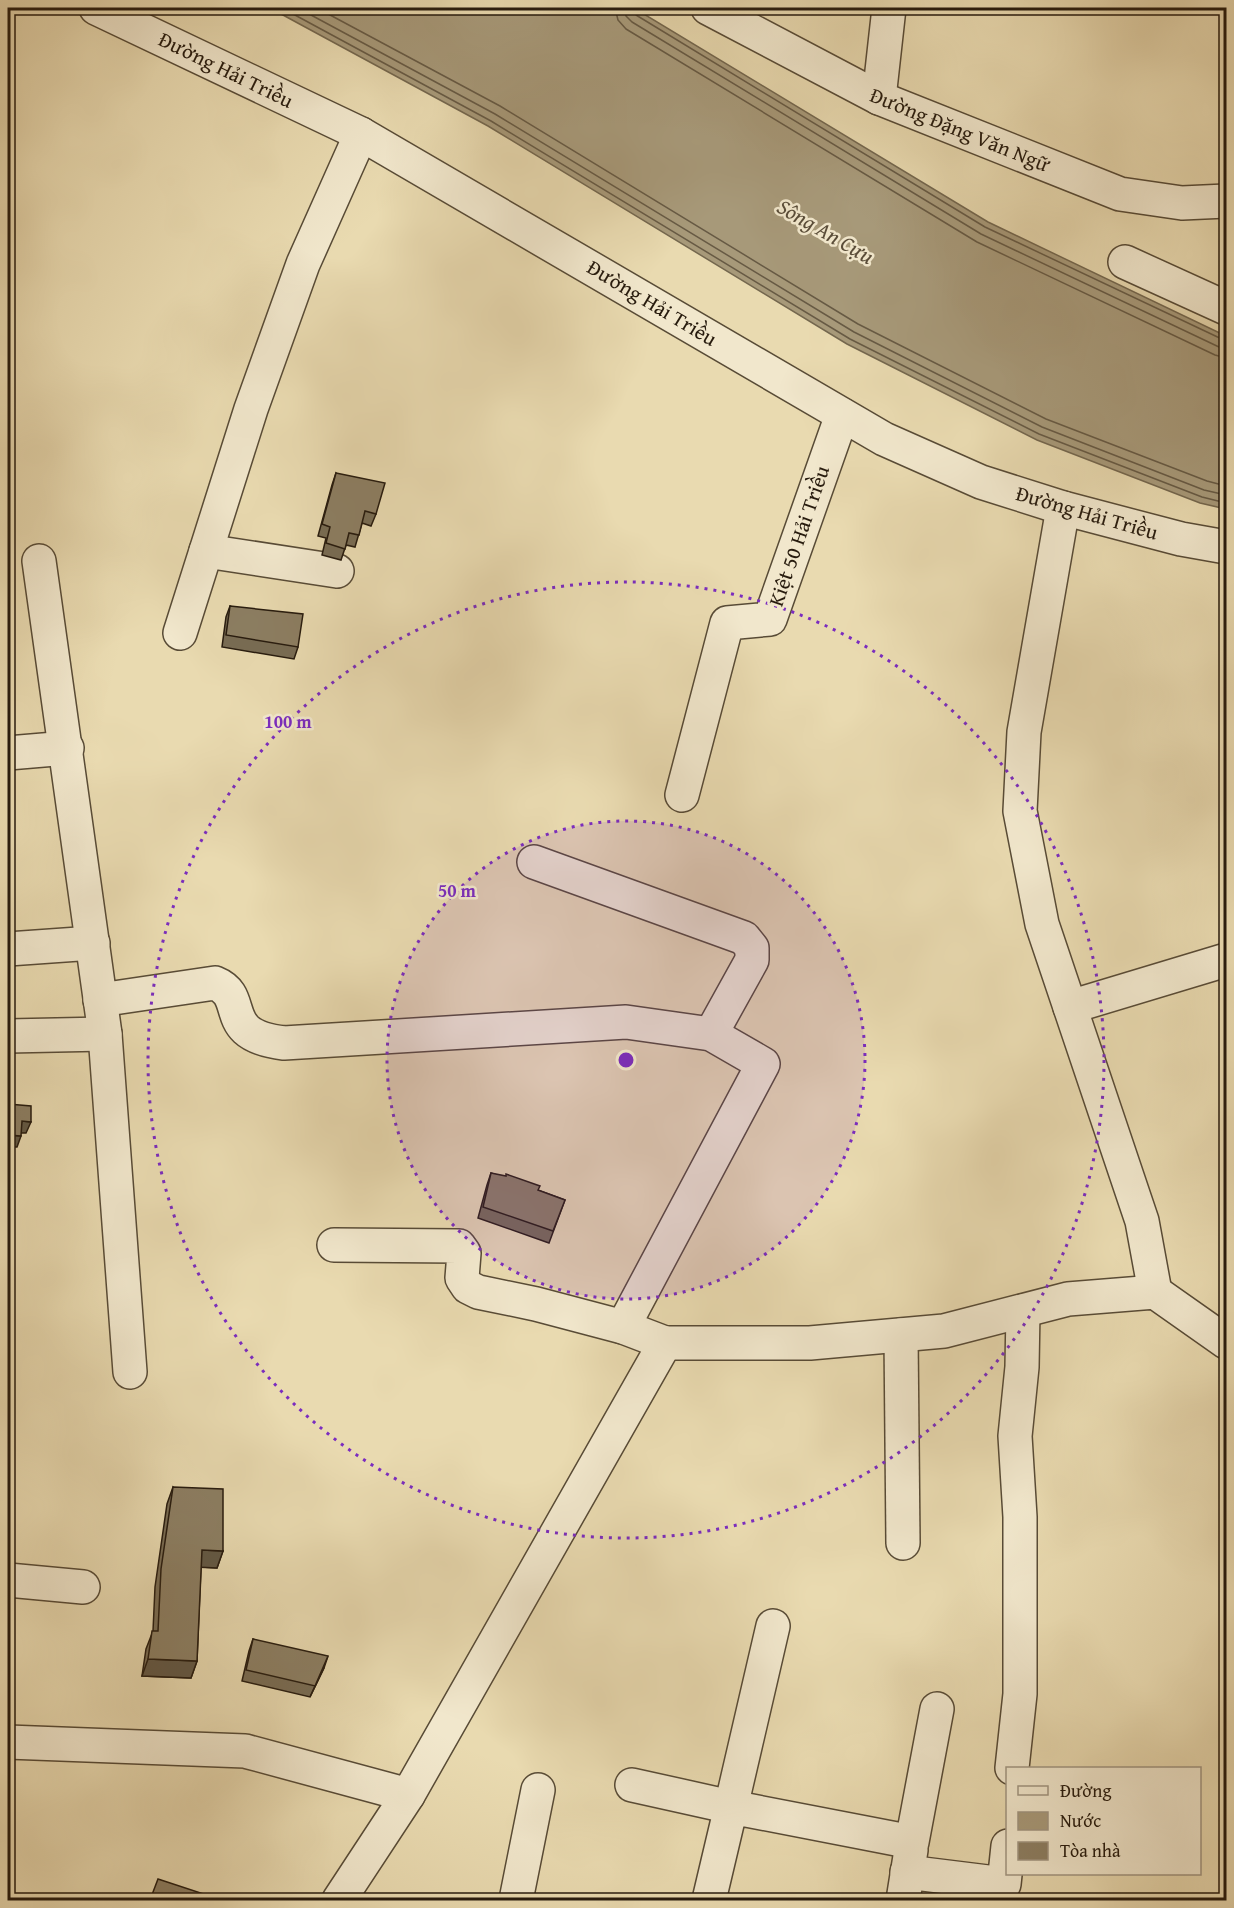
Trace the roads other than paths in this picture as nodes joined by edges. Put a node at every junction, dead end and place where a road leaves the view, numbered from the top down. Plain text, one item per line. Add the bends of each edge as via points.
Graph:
1 (96, 8) edge
2 (708, 8) edge
3 (889, 8) edge
4 (879, 98) junction
5 (361, 134) junction
6 (1227, 201) edge
7 (1125, 262) dead end
8 (1227, 308) edge
9 (842, 415) junction
10 (1063, 508) junction
11 (1227, 547) edge
12 (206, 551) junction
13 (39, 561) dead end
14 (337, 571) dead end
15 (180, 633) dead end
16 (67, 748) junction
17 (8, 753) edge
18 (682, 795) dead end
19 (534, 862) dead end
20 (93, 943) junction
21 (8, 949) edge
22 (1227, 960) edge
23 (100, 1000) junction
24 (1070, 1007) junction
25 (105, 1034) junction
26 (711, 1034) junction
27 (8, 1036) edge
28 (334, 1245) dead end
29 (1155, 1292) junction
30 (1023, 1311) junction
31 (623, 1327) junction
32 (902, 1335) junction
33 (665, 1342) junction
34 (1227, 1342) edge
35 (130, 1372) dead end
36 (903, 1543) dead end
37 (8, 1580) edge
38 (83, 1587) dead end
39 (773, 1626) dead end
40 (937, 1709) dead end
41 (8, 1742) edge
42 (1012, 1767) edge
43 (632, 1785) dead end
44 (538, 1790) dead end
45 (408, 1795) junction
46 (730, 1807) junction
47 (1006, 1865) edge
48 (907, 1872) edge
49 (339, 1900) edge
50 (516, 1900) edge
51 (709, 1900) edge

1 - 5 street, Đường Hải Triều
2 - 4 street, Đường Đặng Văn Ngữ
3 - 4 street
4 - 6 street, Đường Đặng Văn Ngữ via 1120,194 1182,203
5 - 9 street, Đường Hải Triều
5 - 12 street via 303,264
7 - 8 street
9 - 10 street, Đường Hải Triều via 884,439 981,482
9 - 18 street, Kiệt 50 Hải Triều via 770,619 727,623
10 - 11 street, Đường Hải Triều
10 - 24 street via 1024,732 1020,811 1042,924
12 - 14 street
12 - 15 street
13 - 16 street
16 - 17 street
16 - 20 street
19 - 26 street via 744,938 752,948 752,960
20 - 21 street
20 - 23 street
22 - 24 street
23 - 25 street
23 - 26 street via 215,982 229,993 240,1026 265,1041 284,1043 626,1022
24 - 29 street via 1142,1221
25 - 27 street
25 - 35 street
26 - 31 street via 763,1064
28 - 31 street via 459,1246 464,1256 462,1278 473,1289
29 - 30 street via 1068,1299
29 - 34 street
30 - 32 street via 944,1331
30 - 42 street via 1015,1436 1020,1539 1020,1694
31 - 33 street
32 - 33 street via 810,1343
32 - 36 street
33 - 45 street
37 - 38 street
39 - 46 street
40 - 48 street
41 - 45 street via 245,1751
43 - 46 street
44 - 50 street
45 - 49 street
46 - 48 street
46 - 51 street
47 - 48 street via 1004,1884

